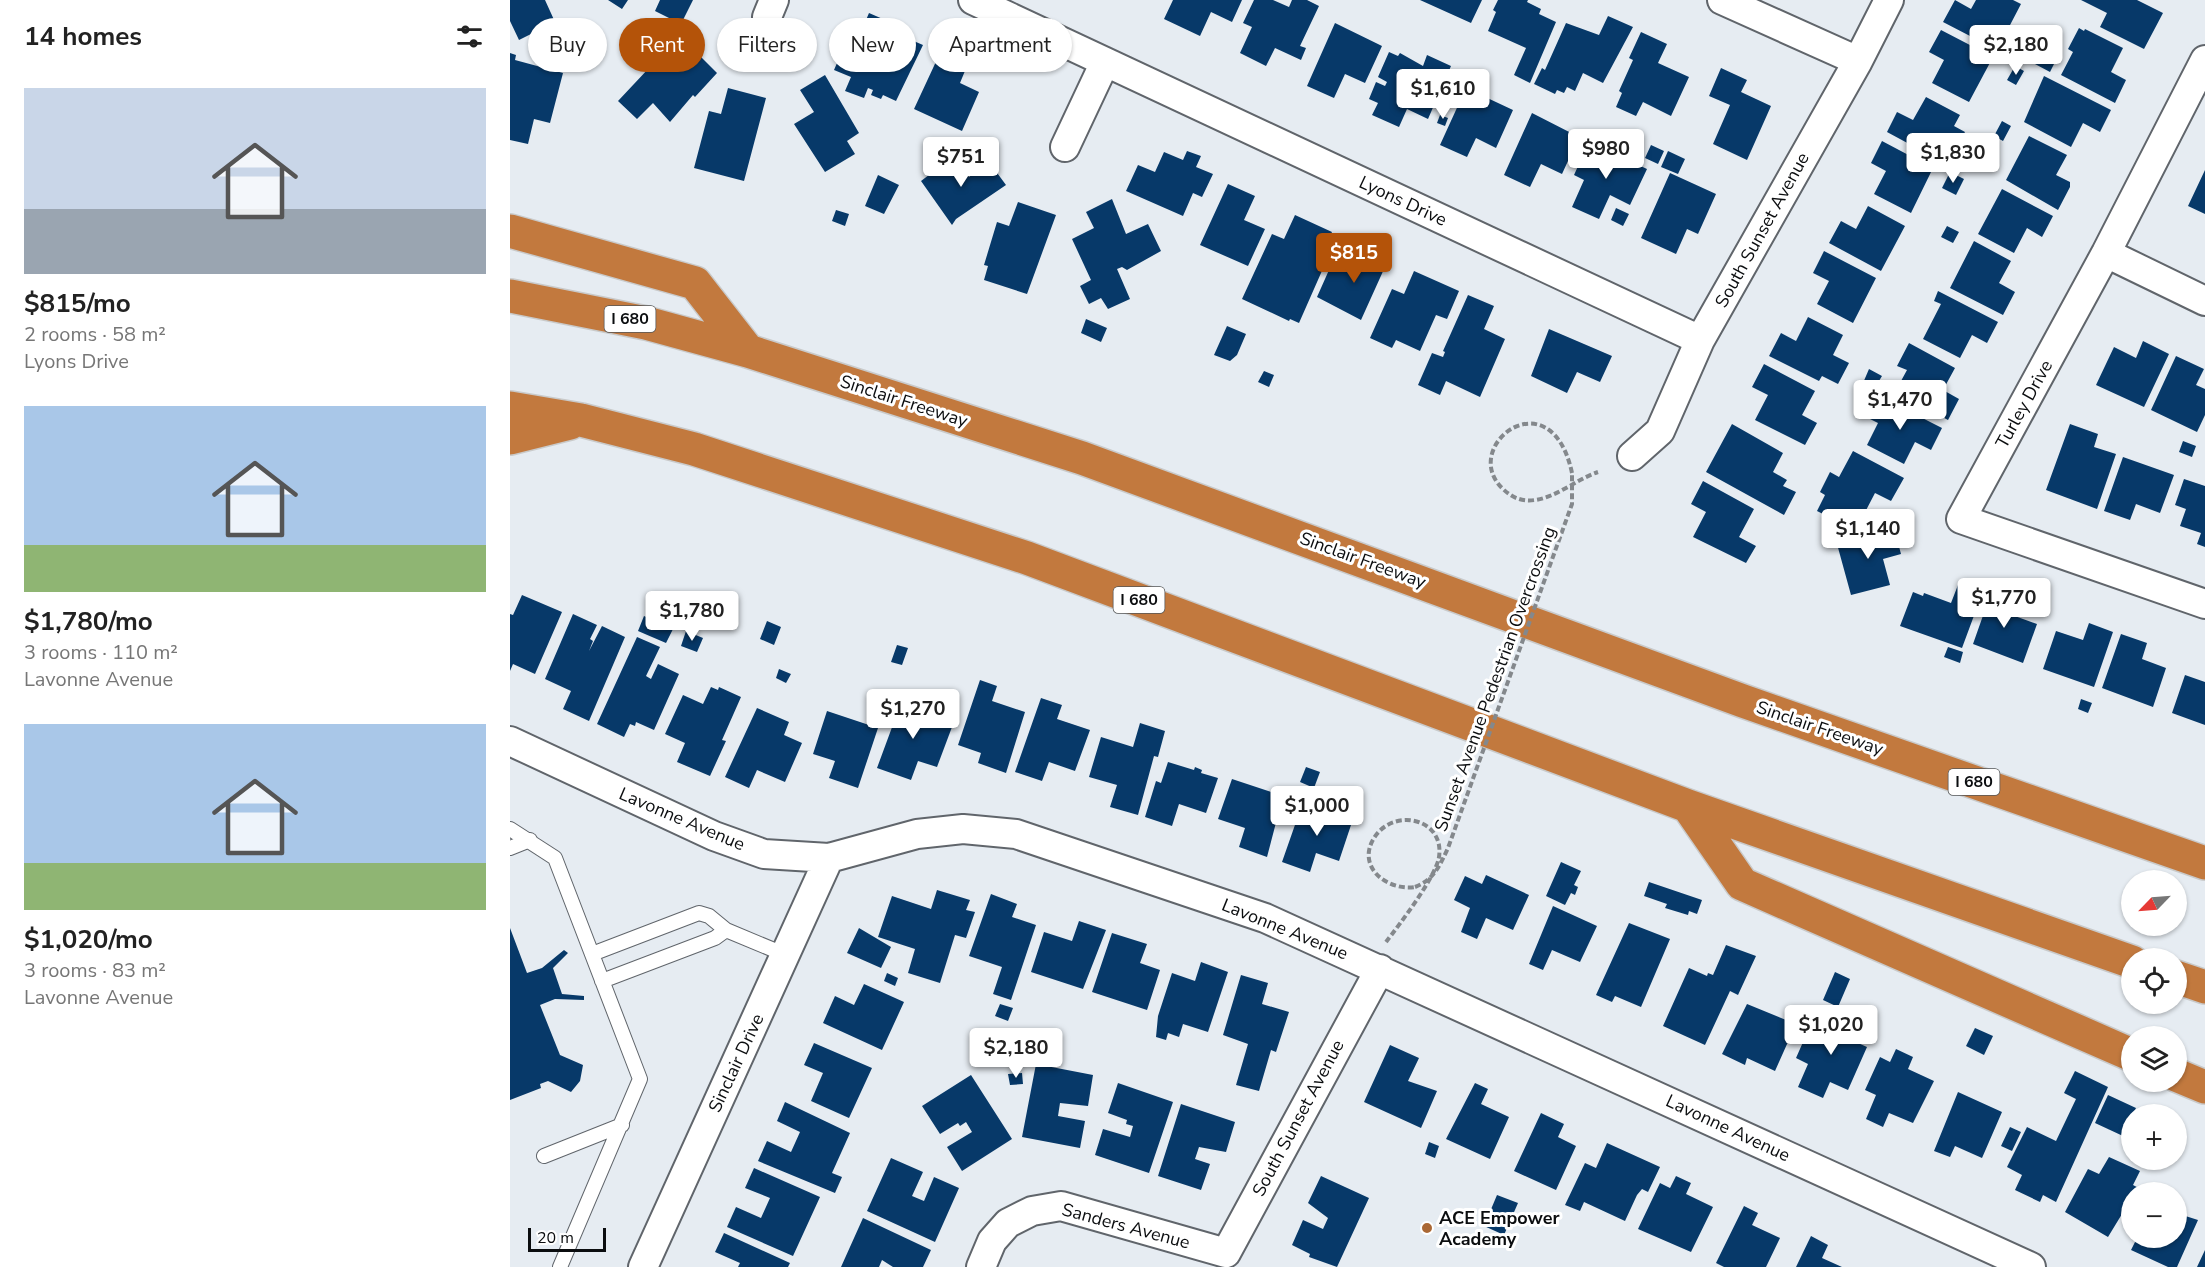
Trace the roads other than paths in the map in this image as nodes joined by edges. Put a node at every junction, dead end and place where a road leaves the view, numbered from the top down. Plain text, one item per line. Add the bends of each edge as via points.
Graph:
1 (973, 0) edge
2 (1722, 0) edge
3 (1889, 0) edge
4 (2205, 60) edge
5 (1858, 61) junction
6 (1105, 62) junction
7 (1065, 147) dead end
8 (510, 231) edge
9 (2106, 253) junction
10 (510, 296) edge
11 (2205, 301) edge
12 (1700, 340) junction
13 (748, 351) junction
14 (510, 408) edge
15 (581, 420) junction
16 (510, 438) edge
17 (1632, 456) dead end
18 (2205, 604) edge
19 (510, 741) edge
20 (1688, 806) junction
21 (510, 830) edge
22 (530, 840) junction
23 (510, 848) edge
24 (829, 858) junction
25 (2205, 863) edge
26 (726, 930) junction
27 (592, 954) junction
28 (786, 955) junction
29 (1383, 956) junction
30 (2121, 958) edge
31 (602, 981) junction
32 (2187, 981) edge
33 (2205, 987) edge
34 (2121, 1050) edge
35 (2187, 1080) edge
36 (2205, 1087) edge
37 (622, 1125) junction
38 (544, 1156) dead end
39 (1230, 1260) edge
40 (560, 1267) edge
41 (643, 1267) edge
42 (981, 1267) edge
43 (2031, 1267) edge

1 - 6 street, Lyons Drive
2 - 5 street
3 - 5 street, South Sunset Avenue
4 - 9 street, Turley Drive
5 - 12 street, South Sunset Avenue
6 - 7 street
6 - 12 street, Lyons Drive
8 - 13 highway via 695,283
9 - 11 street
9 - 18 street, Turley Drive via 1961,519
10 - 13 highway, Sinclair Freeway / I 680 via 646,322
12 - 17 street, South Sunset Avenue via 1660,432
13 - 25 highway, Sinclair Freeway / I 680 via 1082,458 1732,697
14 - 15 highway, I 680
15 - 16 highway
15 - 20 highway, I 680 via 694,449 1027,558
19 - 24 street, Lavonne Avenue via 714,836 764,854
20 - 30 highway, I 680
20 - 34 highway via 1742,884
21 - 22 lane
22 - 23 lane
22 - 27 lane via 555,858
24 - 28 street, Sinclair Drive
24 - 29 street, Lavonne Avenue via 917,834 963,830 1016,834
26 - 27 lane via 699,913
26 - 28 lane
26 - 31 lane via 715,938
27 - 31 lane
28 - 41 street, Sinclair Drive
29 - 39 street, South Sunset Avenue
29 - 43 street, Lavonne Avenue
31 - 37 lane via 640,1079
32 - 33 highway
35 - 36 highway
37 - 38 lane
37 - 40 lane
39 - 42 street, Sanders Avenue via 1061,1206 1032,1211 1008,1223 992,1241

